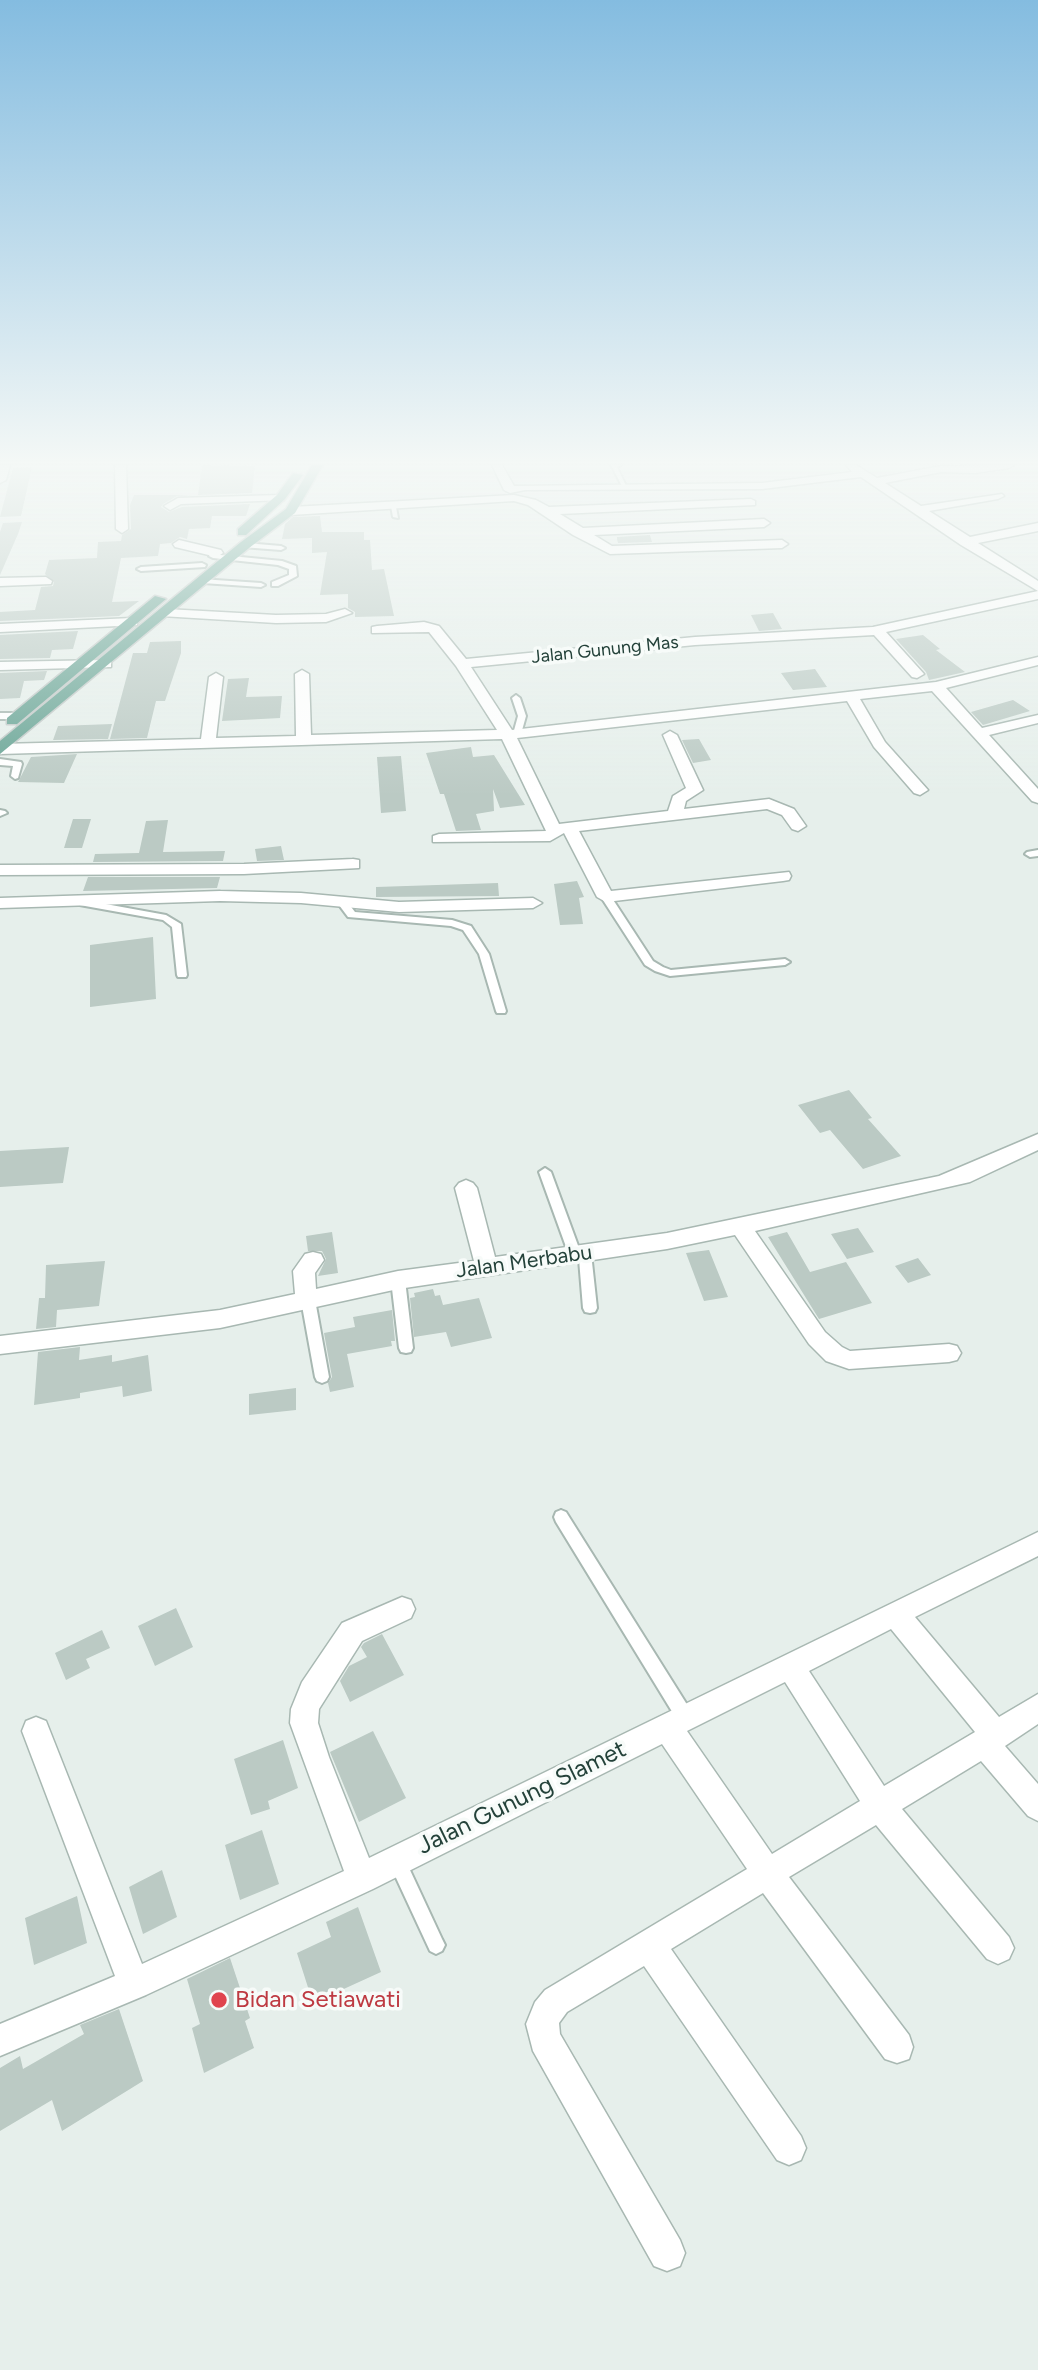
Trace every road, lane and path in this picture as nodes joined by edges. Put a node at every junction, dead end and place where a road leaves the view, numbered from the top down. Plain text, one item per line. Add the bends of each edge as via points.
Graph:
1 (189, 576) edge
2 (207, 576) edge
3 (293, 576) edge
4 (1020, 576) edge
5 (46, 581) dead end
6 (203, 581) junction
7 (0, 582) edge
8 (261, 584) dead end
9 (275, 584) dead end
10 (1038, 587) edge
11 (1038, 595) edge
12 (166, 613) junction
13 (345, 613) dead end
14 (132, 622) junction
15 (0, 628) edge
16 (377, 630) dead end
17 (878, 631) junction
18 (1038, 661) edge
19 (83, 662) junction
20 (106, 664) junction
21 (462, 664) junction
22 (0, 666) edge
23 (302, 674) dead end
24 (917, 674) dead end
25 (216, 677) dead end
26 (936, 686) junction
27 (852, 697) junction
28 (516, 698) dead end
29 (0, 716) edge
30 (18, 716) junction
31 (1038, 719) edge
32 (0, 731) edge
33 (980, 733) junction
34 (512, 734) junction
35 (670, 735) dead end
36 (304, 742) junction
37 (208, 745) junction
38 (0, 749) edge
39 (0, 762) edge
40 (15, 776) dead end
41 (1032, 783) edge
42 (920, 790) dead end
43 (1038, 798) edge
44 (676, 815) junction
45 (798, 826) dead end
46 (561, 828) junction
47 (439, 839) dead end
48 (353, 864) dead end
49 (0, 870) edge
50 (783, 876) dead end
51 (606, 897) junction
52 (74, 901) junction
53 (341, 901) junction
54 (0, 903) edge
55 (533, 903) dead end
56 (785, 962) dead end
57 (182, 975) dead end
58 (501, 1011) dead end
59 (1038, 1141) edge
60 (545, 1172) dead end
61 (466, 1188) dead end
62 (740, 1226) junction
63 (580, 1254) junction
64 (313, 1260) dead end
65 (487, 1267) junction
66 (398, 1280) junction
67 (308, 1300) junction
68 (590, 1308) dead end
69 (0, 1345) edge
70 (406, 1348) dead end
71 (949, 1353) dead end
72 (322, 1377) dead end
73 (561, 1517) dead end
74 (1038, 1543) edge
75 (402, 1609) dead end
76 (895, 1614) junction
77 (790, 1666) junction
78 (1038, 1708) edge
79 (676, 1722) junction
80 (36, 1731) dead end
81 (990, 1740) junction
82 (880, 1806) junction
83 (1038, 1806) edge
84 (397, 1860) junction
85 (768, 1874) junction
86 (362, 1878) junction
87 (436, 1945) dead end
88 (649, 1945) junction
89 (998, 1948) dead end
90 (135, 1984) junction
91 (0, 2040) edge
92 (897, 2047) dead end
93 (789, 2148) dead end
94 (667, 2253) dead end

1 - 14 main road
2 - 6 main road
3 - 9 lane
4 - 10 street
5 - 7 street
6 - 8 lane
6 - 12 main road
11 - 17 street, Jalan Gunung Mas
12 - 13 street via 276,619
12 - 20 main road
14 - 15 street
14 - 19 main road
16 - 21 street via 431,627
17 - 21 street, Jalan Gunung Mas via 695,641
17 - 24 street
18 - 26 street
19 - 20 street
19 - 22 street
19 - 30 main road
20 - 38 main road
21 - 34 street
23 - 36 street
25 - 37 street
26 - 27 street
26 - 33 street
27 - 34 street
27 - 42 street via 879,744
28 - 34 lane via 522,716
29 - 30 lane
30 - 32 main road
31 - 33 street
33 - 41 street
34 - 36 street
34 - 46 street
35 - 44 street via 695,790 679,799
36 - 37 street
37 - 38 street
39 - 40 lane via 18,764
41 - 43 street
44 - 45 street via 769,804 788,812
44 - 46 street
46 - 47 street via 550,836
46 - 51 street
48 - 49 street
50 - 51 street
51 - 56 lane via 649,963 670,973
52 - 53 street via 231,896
52 - 54 street
52 - 57 lane via 166,918 177,926
53 - 55 street via 399,907
53 - 58 lane via 352,915 467,928 484,954
59 - 62 street, Jalan Merbabu via 939,1184
60 - 63 lane
61 - 65 street
62 - 63 street, Jalan Merbabu
62 - 71 street via 817,1338 834,1354 849,1360
63 - 65 street, Jalan Merbabu
63 - 68 lane
64 - 67 street via 304,1271
65 - 66 street, Jalan Merbabu
66 - 67 street, Jalan Merbabu
66 - 70 lane
67 - 69 street, Jalan Merbabu via 220,1319
67 - 72 lane
73 - 79 lane
74 - 76 street, Jalan Gunung Slamet
75 - 86 street via 352,1632 305,1709 304,1723 315,1757
76 - 77 street, Jalan Gunung Slamet
76 - 81 street
77 - 79 street, Jalan Gunung Slamet
77 - 82 street
78 - 81 street
79 - 84 street, Jalan Gunung Slamet
79 - 85 street
80 - 90 street
81 - 82 street
81 - 83 street
82 - 85 street
82 - 89 street
84 - 86 street, Jalan Gunung Slamet
84 - 87 lane
85 - 88 street
85 - 92 street
86 - 90 street, Jalan Gunung Slamet
88 - 93 street
88 - 94 street via 556,2001 542,2024 545,2039
90 - 91 street, Jalan Gunung Slamet

